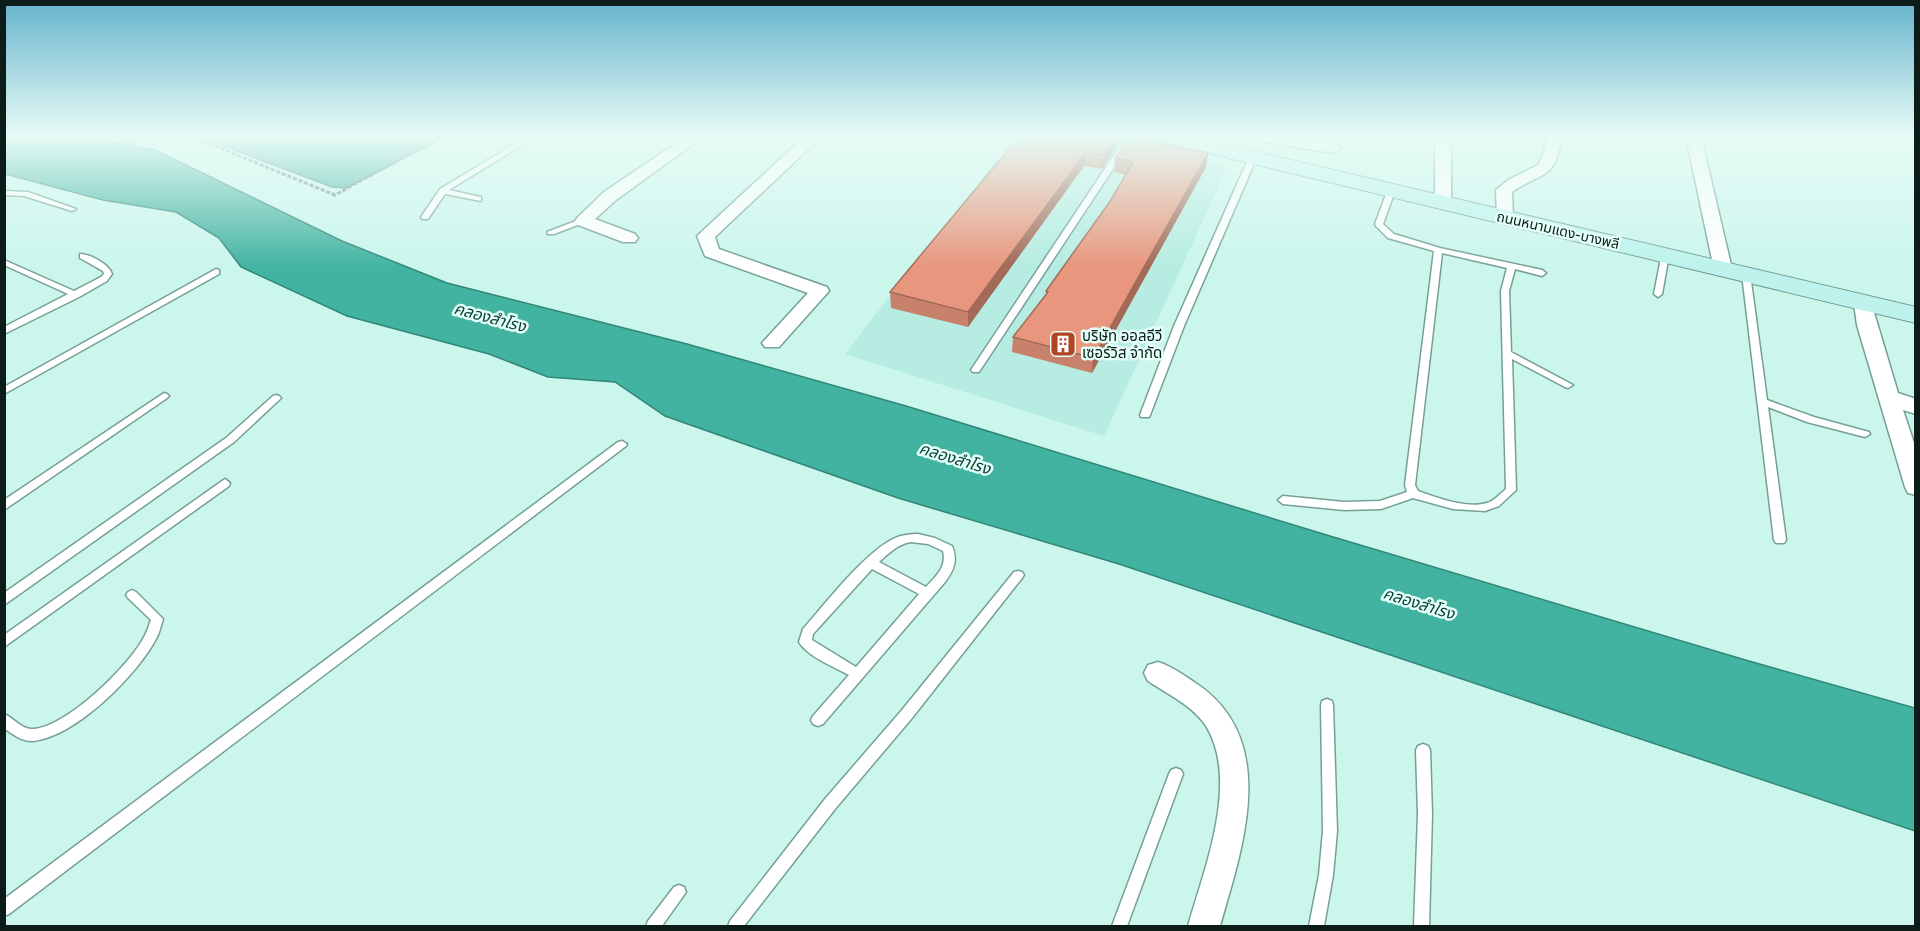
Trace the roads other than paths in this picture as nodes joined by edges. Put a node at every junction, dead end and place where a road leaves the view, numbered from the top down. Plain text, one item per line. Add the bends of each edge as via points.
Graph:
1 (460, 180) edge
2 (632, 180) edge
3 (766, 180) edge
4 (1101, 180) edge
5 (1243, 180) edge
6 (1350, 180) edge
7 (1443, 180) edge
8 (1522, 180) edge
9 (1706, 180) edge
10 (443, 191) junction
11 (1391, 191) junction
12 (4, 193) edge
13 (478, 200) dead end
14 (1443, 203) junction
15 (72, 209) dead end
16 (425, 217) dead end
17 (1505, 218) junction
18 (584, 221) junction
19 (551, 232) dead end
20 (629, 238) dead end
21 (1438, 250) junction
22 (1665, 255) junction
23 (82, 256) dead end
24 (4, 262) edge
25 (1511, 267) junction
26 (216, 272) dead end
27 (1734, 272) junction
28 (1542, 273) dead end
29 (1658, 294) dead end
30 (76, 295) junction
31 (1863, 303) junction
32 (1916, 315) edge
33 (4, 331) edge
34 (772, 343) dead end
35 (1507, 353) junction
36 (976, 370) dead end
37 (1568, 385) dead end
38 (4, 391) edge
39 (164, 396) dead end
40 (276, 398) dead end
41 (1890, 398) junction
42 (1761, 401) junction
43 (1916, 407) edge
44 (1145, 415) dead end
45 (1865, 434) dead end
46 (622, 444) dead end
47 (225, 483) dead end
48 (1916, 487) edge
49 (1413, 494) junction
50 (1283, 500) dead end
51 (4, 506) edge
52 (1780, 540) dead end
53 (872, 563) junction
54 (1018, 575) dead end
55 (927, 593) junction
56 (132, 595) dead end
57 (4, 600) edge
58 (4, 642) edge
59 (1158, 673) dead end
60 (857, 674) junction
61 (1327, 705) dead end
62 (4, 720) edge
63 (818, 720) dead end
64 (1423, 750) dead end
65 (1176, 774) dead end
66 (679, 892) dead end
67 (4, 909) edge
68 (653, 927) edge
69 (735, 927) edge
70 (1119, 927) edge
71 (1204, 927) edge
72 (1316, 927) edge
73 (1421, 927) edge

1 - 10 lane
2 - 18 street
3 - 34 street via 706,236 711,252 820,291
4 - 36 lane
5 - 44 lane
6 - 11 main road, ถนนหนามแดง-บางพลี
7 - 14 street
8 - 17 street via 1504,190
9 - 27 street
10 - 13 lane
10 - 16 lane
11 - 14 main road, ถนนหนามแดง-บางพลี
11 - 21 lane via 1379,224 1383,230
12 - 15 lane via 25,194
14 - 17 main road, ถนนหนามแดง-บางพลี
17 - 22 main road, ถนนหนามแดง-บางพลี
18 - 19 lane
18 - 20 street
21 - 25 lane
21 - 49 lane via 1411,469
22 - 27 main road, ถนนหนามแดง-บางพลี
22 - 29 lane
23 - 30 lane via 108,274
24 - 30 lane
25 - 28 lane
25 - 35 lane via 1504,291
26 - 38 lane
27 - 31 main road, ถนนหนามแดง-บางพลี
27 - 42 lane
30 - 33 lane
31 - 32 main road, ถนนหนามแดง-บางพลี
31 - 41 street
35 - 37 lane
35 - 49 lane via 1511,490 1493,505 1476,508
39 - 51 lane
40 - 57 lane via 221,447
41 - 43 street
41 - 48 street
42 - 45 lane
42 - 52 lane
46 - 67 lane
47 - 58 lane
49 - 50 lane via 1381,505
53 - 55 lane
53 - 55 lane via 898,541 924,539 939,544 948,549 950,566
53 - 60 lane via 807,632 805,642
54 - 69 lane via 830,804
55 - 60 lane
56 - 62 lane via 157,619 156,629 144,650 113,685 94,702 35,735 25,734
59 - 71 street via 1215,717 1234,770 1230,828
60 - 63 lane
61 - 72 lane via 1330,831
64 - 73 lane
65 - 70 lane
66 - 68 lane

